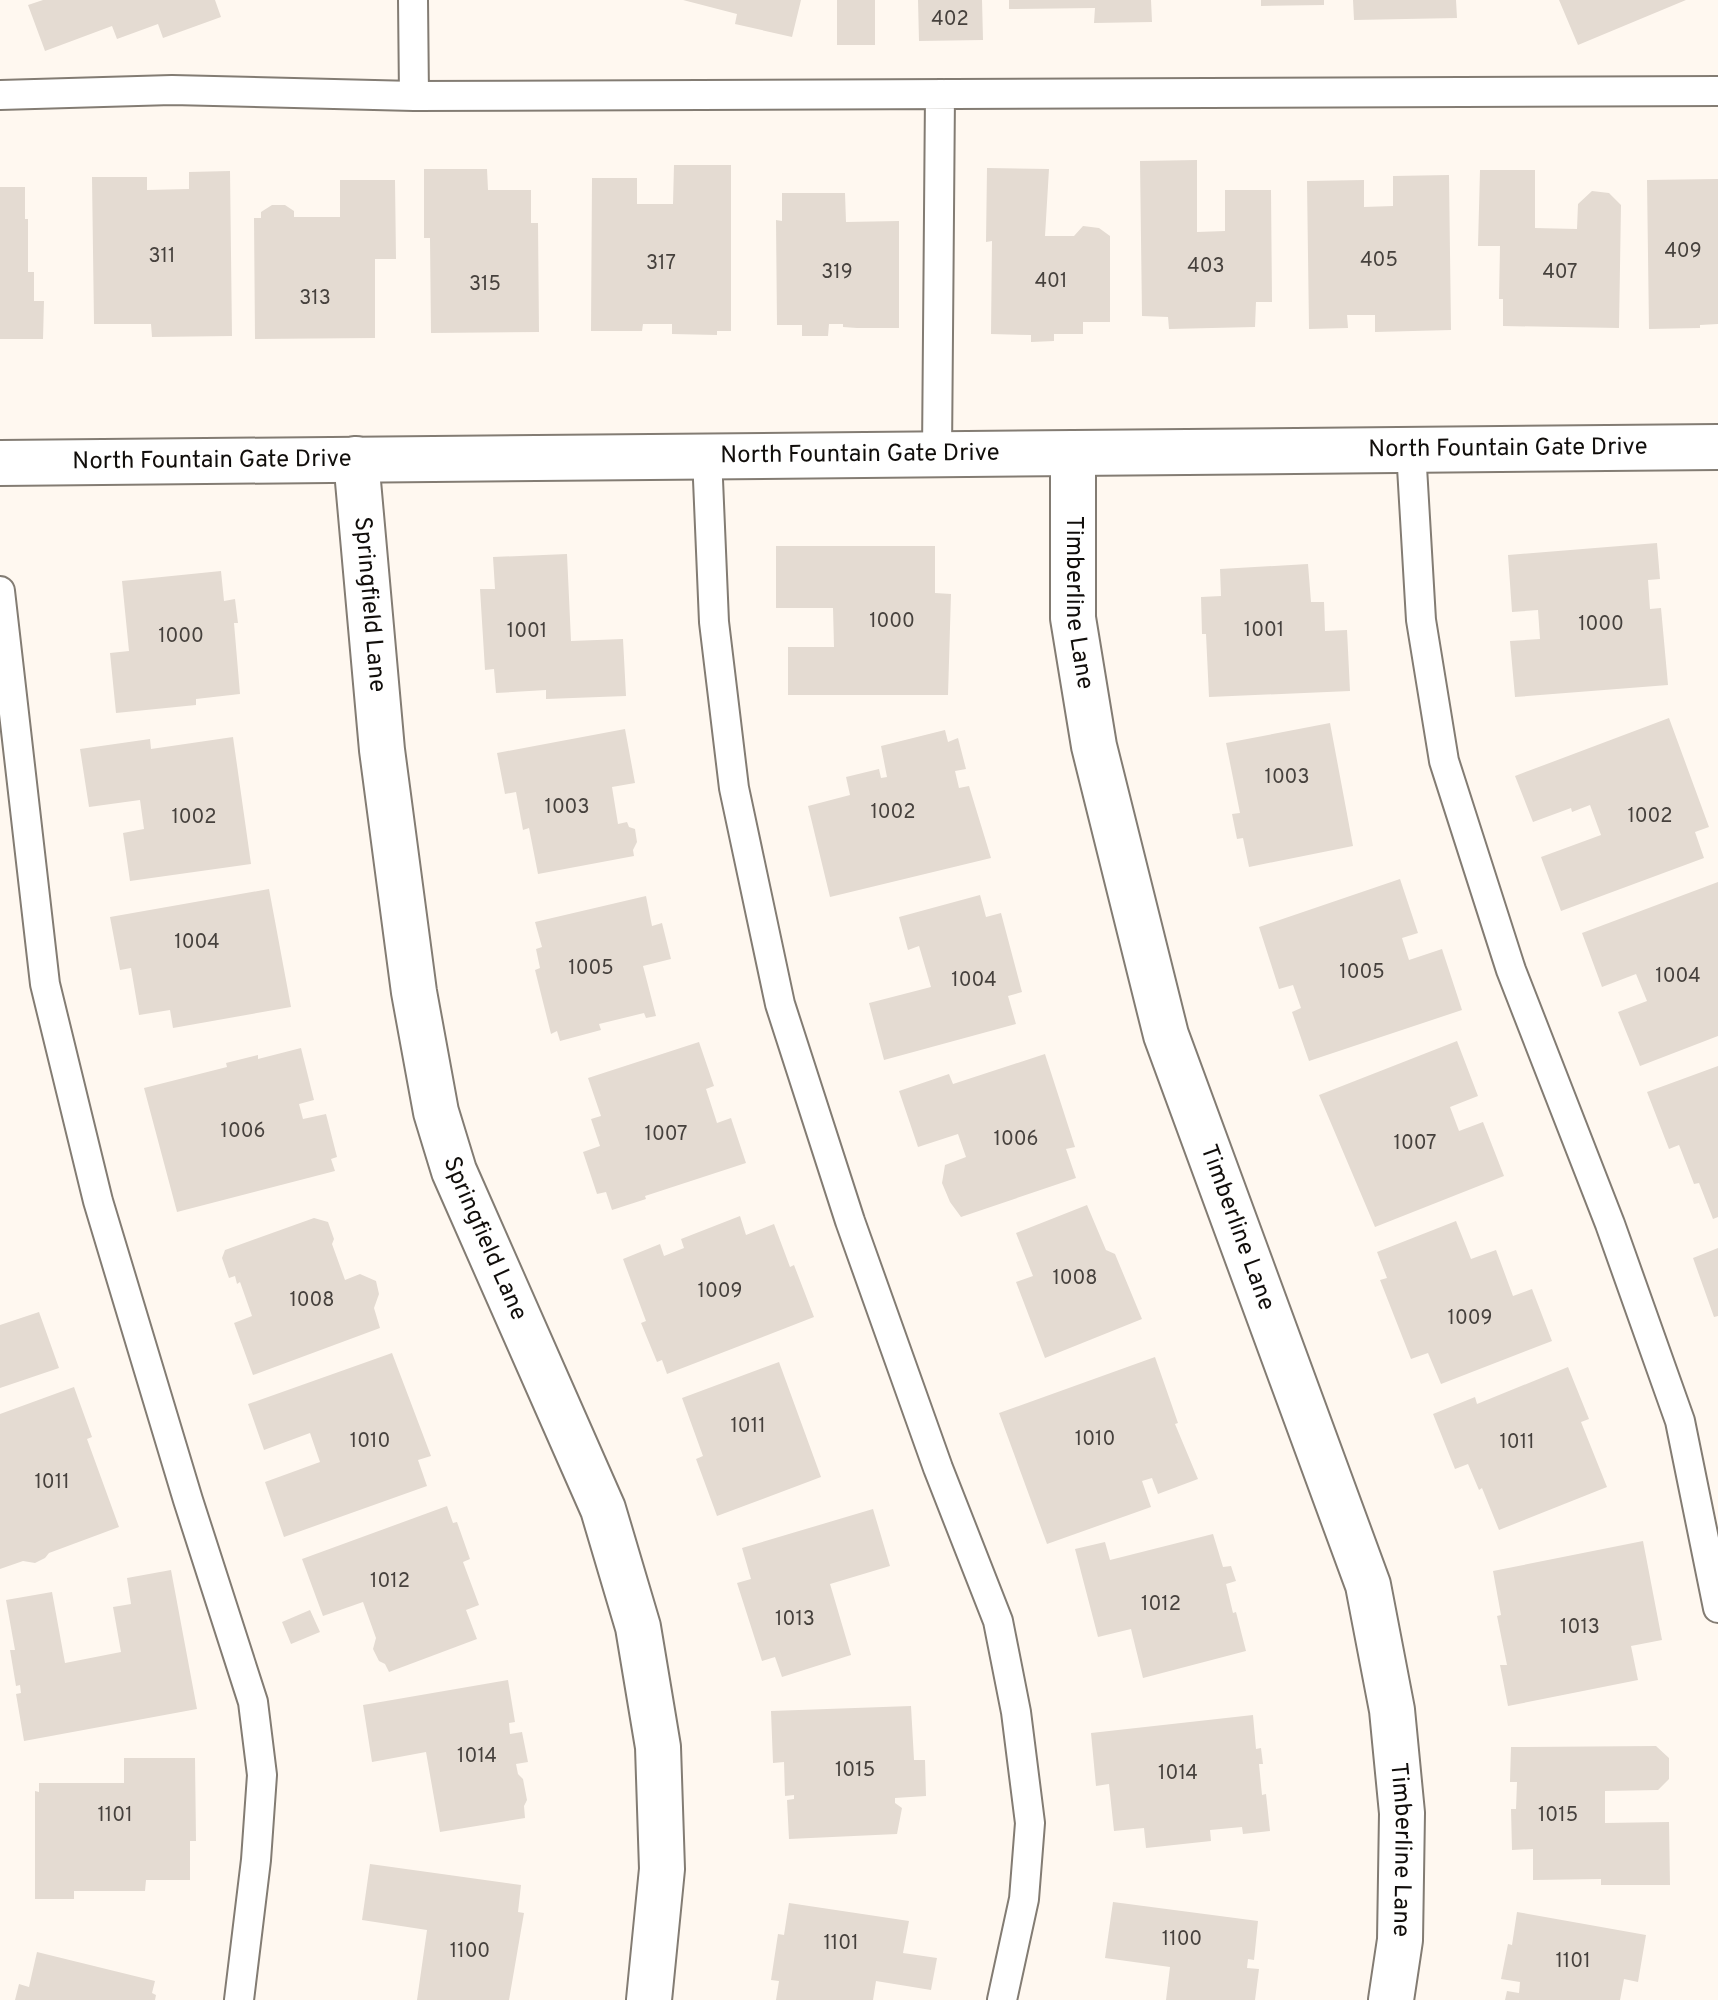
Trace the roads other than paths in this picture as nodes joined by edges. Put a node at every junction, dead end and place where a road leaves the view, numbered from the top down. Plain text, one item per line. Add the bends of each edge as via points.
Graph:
1 (413, 0) edge
2 (1718, 91) edge
3 (940, 94) junction
4 (0, 95) edge
5 (414, 96) junction
6 (1718, 447) edge
7 (1411, 450) junction
8 (1073, 453) junction
9 (937, 454) junction
10 (707, 456) junction
11 (356, 459) junction
12 (0, 463) edge
13 (0, 591) edge
14 (1718, 1608) edge
15 (239, 2000) edge
16 (649, 2000) edge
17 (1002, 2000) edge
18 (1391, 2000) edge

1 - 5 lane
2 - 3 lane
3 - 5 lane
3 - 9 lane
4 - 5 lane via 172,90
6 - 7 street, North Fountain Gate Drive
7 - 8 street, North Fountain Gate Drive
7 - 14 lane via 1421,620 1444,761 1511,970 1680,1421
8 - 9 street, North Fountain Gate Drive
8 - 18 street, Timberline Lane via 1073,618 1094,746 1166,1035 1368,1585 1392,1710 1402,1813 1400,1940
9 - 10 street, North Fountain Gate Drive
10 - 11 street, North Fountain Gate Drive
10 - 17 lane via 714,622 734,788 780,1004 850,1221 998,1621 1016,1712 1030,1823 1024,1899
11 - 12 street, North Fountain Gate Drive
11 - 16 street, Springfield Lane via 382,750 414,992 436,1112 454,1171 603,1509 638,1627 658,1747 662,1869
13 - 15 lane via 45,984 98,1201 253,1702 262,1775

